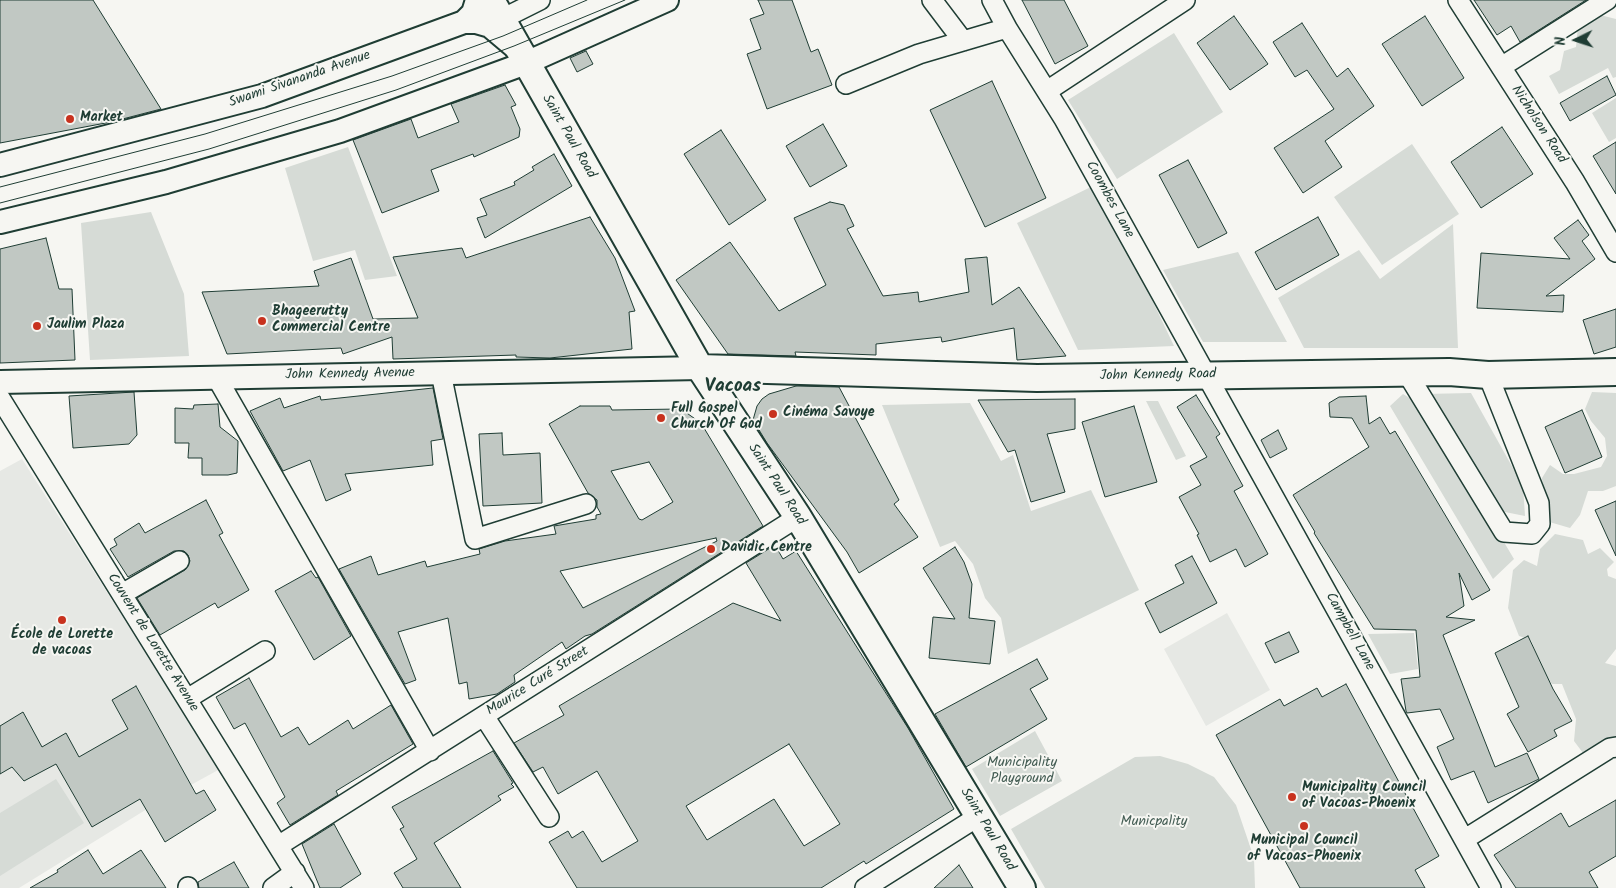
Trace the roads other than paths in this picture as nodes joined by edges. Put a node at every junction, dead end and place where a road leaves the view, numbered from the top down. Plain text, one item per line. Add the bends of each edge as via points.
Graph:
1 (477, 0) edge
2 (540, 0) edge
3 (667, 0) edge
4 (932, 0) edge
5 (992, 0) edge
6 (1185, 0) edge
7 (1458, 0) edge
8 (1607, 0) edge
9 (497, 9) edge
10 (464, 22) junction
11 (1007, 28) junction
12 (963, 41) junction
13 (526, 62) junction
14 (1501, 67) junction
15 (846, 84) dead end
16 (1047, 91) junction
17 (0, 165) edge
18 (0, 222) edge
19 (1616, 252) edge
20 (700, 368) junction
21 (1616, 372) edge
22 (441, 373) junction
23 (1407, 373) junction
24 (1206, 375) junction
25 (1488, 375) junction
26 (217, 378) junction
27 (0, 382) edge
28 (0, 398) edge
29 (586, 504) dead end
30 (798, 517) junction
31 (179, 561) dead end
32 (122, 594) junction
33 (265, 651) dead end
34 (187, 699) junction
35 (484, 716) junction
36 (1616, 747) edge
37 (430, 751) junction
38 (549, 817) dead end
39 (977, 817) junction
40 (1465, 839) junction
41 (278, 846) junction
42 (299, 880) edge
43 (272, 888) edge
44 (865, 888) edge
45 (1022, 888) edge
46 (1491, 888) edge

1 - 10 street via 473,13
2 - 9 street
3 - 13 street
4 - 12 street
5 - 11 street, Coombes Lane
6 - 16 street
7 - 14 street, Nicholson Road
8 - 14 street
9 - 13 main road, Saint Paul Road
10 - 13 street, Swami Sivananda Avenue via 490,26 514,46
10 - 17 street, Swami Sivananda Avenue via 262,96
11 - 12 street
11 - 16 street, Coombes Lane
12 - 15 street via 919,54
13 - 18 street via 340,131 166,182
13 - 20 main road, Saint Paul Road
14 - 19 street, Nicholson Road
16 - 24 street, Coombes Lane
20 - 22 street, John Kennedy Avenue
20 - 24 main road, John Kennedy Road via 1036,378
20 - 30 main road, Saint Paul Road
21 - 25 main road, John Kennedy Road
22 - 26 street, John Kennedy Avenue
22 - 29 street via 475,539
23 - 24 main road, John Kennedy Road
23 - 25 main road, John Kennedy Road
23 - 25 street via 1504,532 1532,534 1540,524 1539,503
24 - 40 street, Campbell Lane
26 - 27 street, John Kennedy Avenue
26 - 37 street
28 - 32 street, Couvent de Lorette Avenue
30 - 35 street, Maurice Curé Street
30 - 39 main road, Saint Paul Road
31 - 32 street
32 - 34 street, Couvent de Lorette Avenue
33 - 34 street
34 - 41 street, Couvent de Lorette Avenue
35 - 37 street, Maurice Curé Street
35 - 38 street
36 - 40 street
37 - 41 street, Maurice Curé Street
39 - 44 street
39 - 45 main road, Saint Paul Road
40 - 46 street, Campbell Lane
41 - 42 street, Couvent de Lorette Avenue
42 - 43 street

